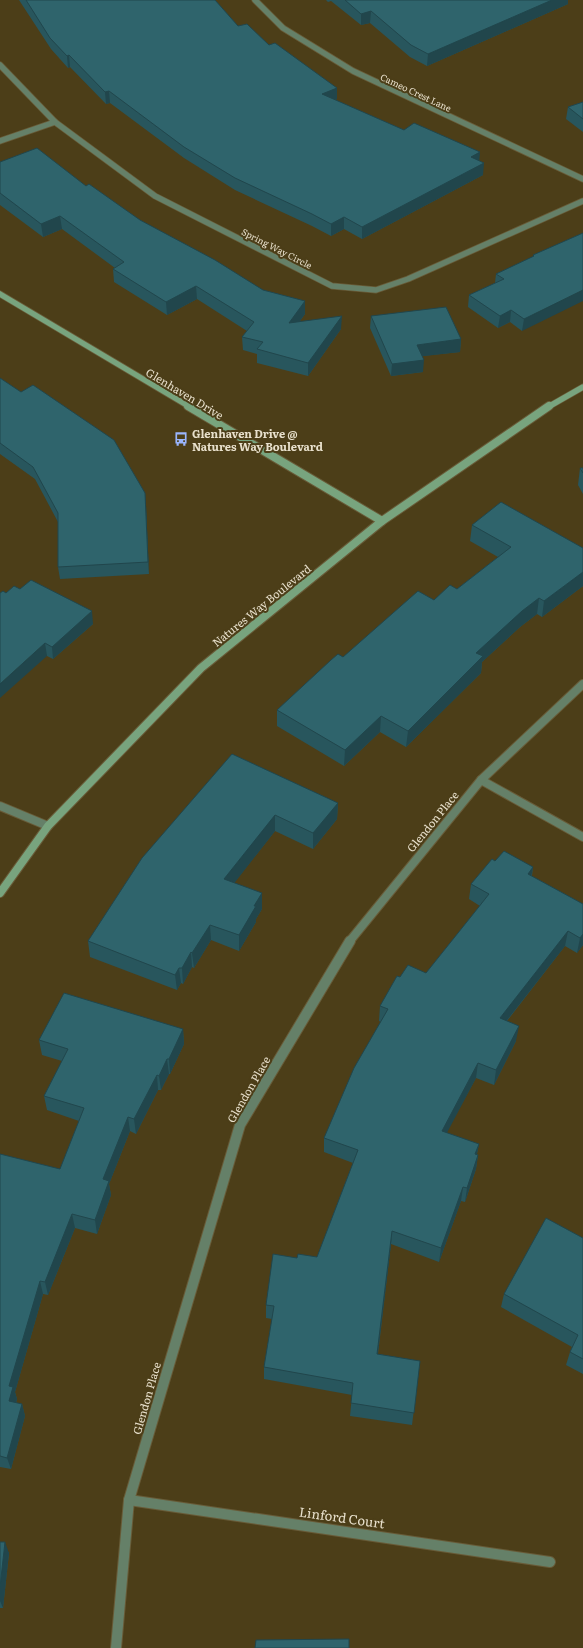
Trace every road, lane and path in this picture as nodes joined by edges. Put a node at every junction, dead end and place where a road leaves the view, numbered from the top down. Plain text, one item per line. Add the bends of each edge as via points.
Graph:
1 (255, 0) edge
2 (0, 65) edge
3 (55, 122) junction
4 (0, 141) edge
5 (583, 179) edge
6 (583, 201) edge
7 (0, 294) edge
8 (583, 387) edge
9 (382, 521) junction
10 (583, 684) edge
11 (481, 780) junction
12 (0, 806) edge
13 (48, 826) junction
14 (583, 837) edge
15 (0, 893) edge
16 (129, 1500) junction
17 (550, 1562) dead end
18 (116, 1648) edge

1 - 5 street, Cameo Crest Lane via 283,28 353,71
2 - 3 street, Spring Way Circle
3 - 4 street
3 - 6 street, Spring Way Circle via 155,196 332,286 376,290
7 - 9 street, Glenhaven Drive
8 - 9 street, Natures Way Boulevard via 555,402
9 - 13 street, Natures Way Boulevard via 201,668
10 - 11 street, Glendon Place
11 - 14 street
11 - 16 street, Glendon Place via 348,944 240,1125
12 - 13 street
13 - 15 street, Natures Way Boulevard
16 - 17 street, Linford Court
16 - 18 street, Glendon Place

